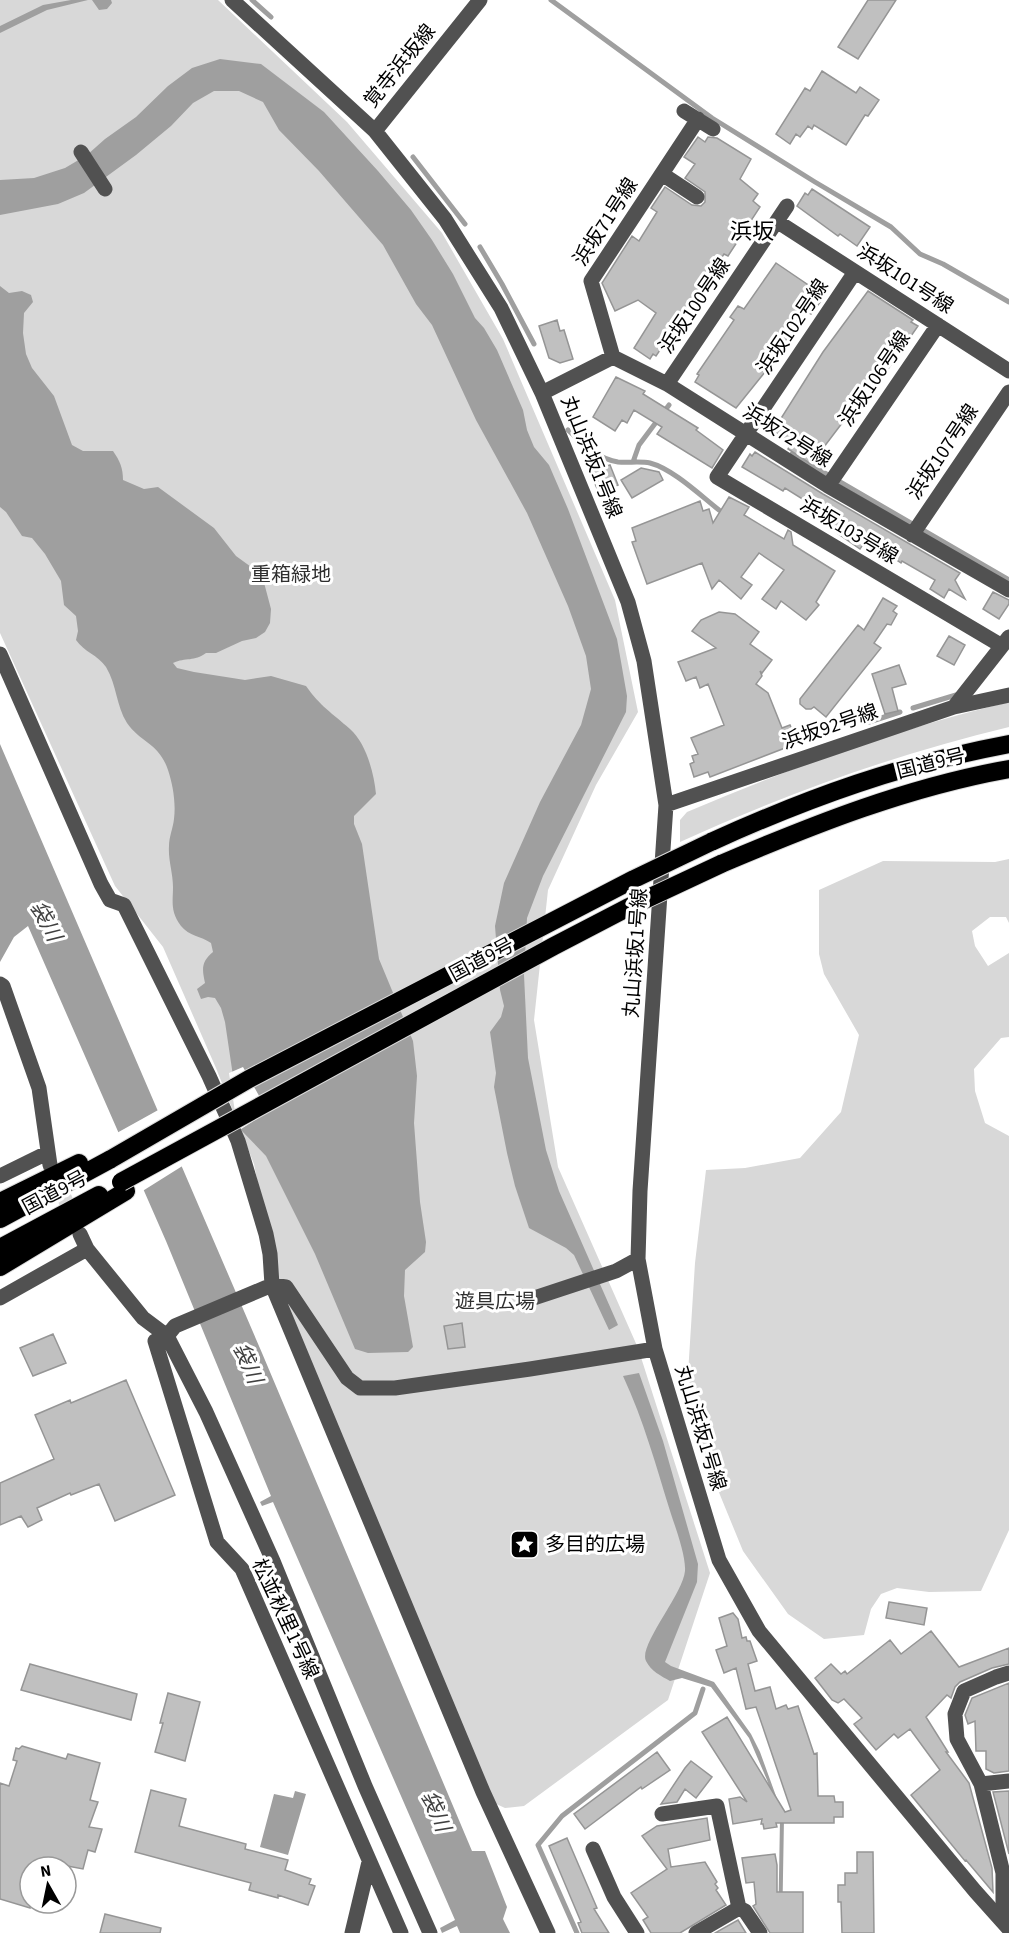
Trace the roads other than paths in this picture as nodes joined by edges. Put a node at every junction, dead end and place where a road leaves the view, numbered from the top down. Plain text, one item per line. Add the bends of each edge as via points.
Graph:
1 (232, 0) edge
2 (480, 0) edge
3 (684, 111) dead end
4 (698, 119) junction
5 (713, 129) dead end
6 (375, 130) junction
7 (81, 152) dead end
8 (662, 174) junction
9 (105, 189) dead end
10 (697, 197) dead end
11 (787, 206) dead end
12 (778, 222) junction
13 (855, 272) junction
14 (938, 325) junction
15 (613, 357) junction
16 (1009, 371) edge
17 (667, 384) junction
18 (1009, 392) edge
19 (542, 393) junction
20 (746, 435) junction
21 (828, 486) junction
22 (912, 535) junction
23 (1009, 590) edge
24 (1006, 641) edge
25 (0, 654) edge
26 (1009, 695) edge
27 (954, 707) junction
28 (1009, 738) edge
29 (1009, 744) edge
30 (956, 754) junction
31 (1009, 769) edge
32 (1009, 775) edge
33 (963, 779) junction
34 (666, 805) junction
35 (0, 984) edge
36 (108, 1154) junction
37 (0, 1176) edge
38 (124, 1187) junction
39 (0, 1202) edge
40 (0, 1219) edge
41 (80, 1234) tunnel mouth
42 (0, 1248) edge
43 (87, 1249) junction
44 (638, 1259) junction
45 (0, 1267) edge
46 (267, 1286) junction
47 (0, 1298) edge
48 (534, 1298) dead end
49 (171, 1331) junction
50 (655, 1349) junction
51 (1009, 1673) edge
52 (1009, 1781) edge
53 (981, 1784) junction
54 (662, 1814) dead end
55 (593, 1849) dead end
56 (369, 1862) junction
57 (1005, 1868) edge
58 (739, 1908) junction
59 (1006, 1925) edge
60 (352, 1933) edge
61 (401, 1933) edge
62 (430, 1933) edge
63 (548, 1933) edge
64 (637, 1933) edge
65 (696, 1933) edge
66 (760, 1933) edge

1 - 6 street, 丸山浜坂1号線
2 - 6 street, 覚寺浜坂線
3 - 4 street
4 - 5 street
4 - 8 street, 浜坂71号線
6 - 19 street, 丸山浜坂1号線 via 445,219 501,308
7 - 9 street
8 - 10 street
8 - 15 street, 浜坂71号線 via 591,281
11 - 12 street, 浜坂100号線
12 - 13 street, 浜坂101号線
12 - 17 street, 浜坂100号線
13 - 14 street, 浜坂101号線
13 - 20 street, 浜坂102号線
14 - 16 street, 浜坂101号線
14 - 21 street, 浜坂106号線
15 - 17 street, 浜坂72号線
15 - 19 street
17 - 20 street, 浜坂72号線
18 - 22 street, 浜坂107号線
19 - 34 street, 丸山浜坂1号線 via 628,602 644,661
20 - 21 street, 浜坂72号線
20 - 24 street, 浜坂103号線 via 717,477
21 - 22 street, 浜坂72号線
22 - 23 street, 浜坂72号線
24 - 27 street
25 - 46 street via 101,884 110,900 124,905 236,1136 266,1234 270,1254
26 - 27 street, 浜坂92号線
27 - 34 street, 浜坂92号線
28 - 30 highway
29 - 30 highway, 国道9号
30 - 36 highway, 国道9号, bridge via 843,787 711,842
31 - 33 highway, 国道9号
32 - 33 highway
33 - 38 highway, 国道9号, bridge via 840,815 721,864 617,913 263,1104
34 - 44 street, 丸山浜坂1号線
35 - 37 street via 39,1088 48,1159
36 - 39 highway
36 - 40 highway, 国道9号
38 - 42 highway, 国道9号
38 - 45 highway
41 - 43 street
43 - 47 street
43 - 49 street via 143,1318
44 - 48 street
44 - 50 street, 丸山浜坂1号線
46 - 49 street
46 - 50 street via 286,1287 347,1378 360,1388 394,1388
46 - 63 street via 483,1792
49 - 56 street, 松並秋里1号線 via 155,1341 217,1542 242,1569
49 - 62 street
50 - 59 street, 丸山浜坂1号線 via 719,1560 759,1631
51 - 53 street via 964,1691 955,1714 957,1738
52 - 53 street
53 - 57 street
54 - 58 street via 717,1806
55 - 64 street via 614,1897
56 - 60 street
56 - 61 street, 松並秋里1号線
57 - 59 street
58 - 65 street
58 - 66 street

